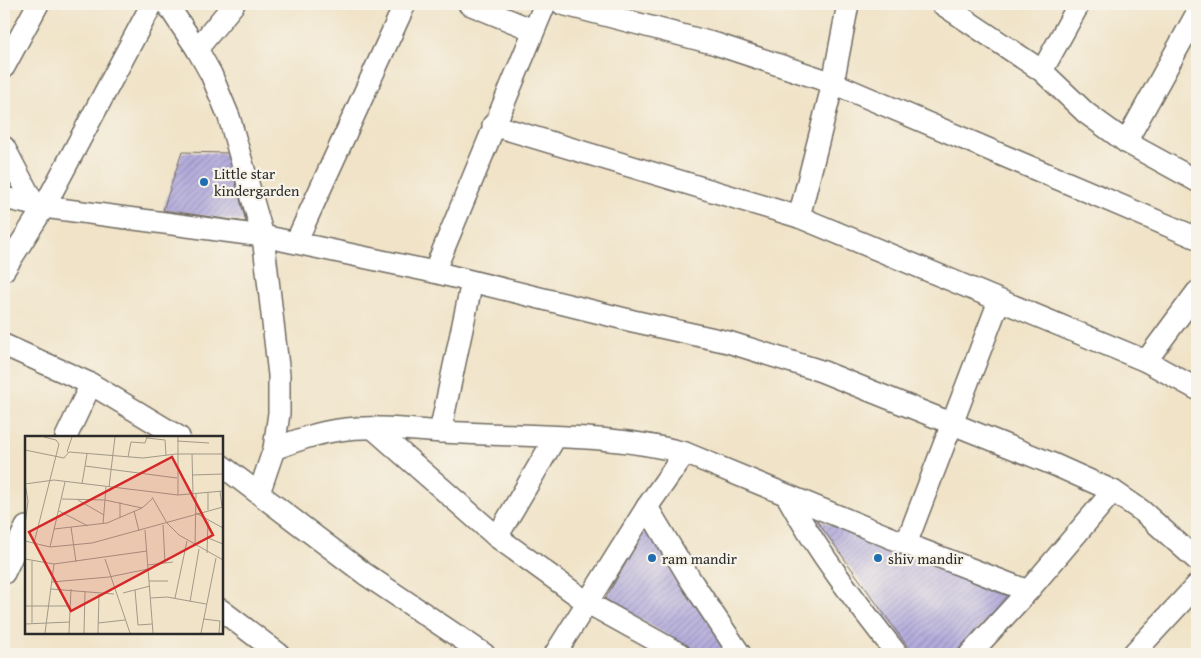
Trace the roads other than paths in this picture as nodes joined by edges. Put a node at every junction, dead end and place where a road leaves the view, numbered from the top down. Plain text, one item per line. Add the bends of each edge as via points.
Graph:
1 (38, 4) edge
2 (152, 4) edge
3 (167, 4) edge
4 (234, 4) edge
5 (405, 4) edge
6 (469, 4) edge
7 (545, 4) edge
8 (562, 4) edge
9 (848, 4) edge
10 (1079, 4) edge
11 (953, 7) edge
12 (1197, 13) edge
13 (533, 30) junction
14 (1192, 34) edge
15 (197, 49) junction
16 (4, 67) edge
17 (1042, 71) junction
18 (833, 83) junction
19 (493, 125) junction
20 (1126, 142) junction
21 (4, 147) edge
22 (1197, 181) edge
23 (4, 198) edge
24 (40, 206) junction
25 (798, 218) junction
26 (264, 236) junction
27 (1197, 238) edge
28 (296, 242) junction
29 (4, 270) edge
30 (434, 272) junction
31 (472, 282) junction
32 (1197, 292) edge
33 (999, 301) junction
34 (4, 345) edge
35 (1146, 361) junction
36 (91, 384) junction
37 (1197, 388) edge
38 (952, 422) junction
39 (373, 428) junction
40 (440, 432) junction
41 (66, 436) edge
42 (177, 436) edge
43 (555, 438) junction
44 (274, 449) junction
45 (686, 453) junction
46 (222, 466) edge
47 (1113, 491) junction
48 (259, 493) junction
49 (787, 496) junction
50 (647, 506) junction
51 (25, 528) edge
52 (497, 537) junction
53 (906, 544) junction
54 (1197, 560) edge
55 (4, 573) edge
56 (1197, 585) edge
57 (1028, 591) junction
58 (588, 603) junction
59 (222, 611) edge
60 (279, 654) edge
61 (484, 654) edge
62 (555, 654) edge
63 (680, 654) edge
64 (740, 654) edge
65 (897, 654) edge
66 (970, 654) edge
67 (1133, 654) edge

1 - 16 street
2 - 24 street
3 - 15 street
4 - 15 street
5 - 28 street
6 - 13 street
7 - 13 street
8 - 18 street via 716,44
9 - 18 street
10 - 17 street
11 - 17 street
12 - 14 street
13 - 19 street
14 - 20 street
15 - 26 street via 229,116
17 - 20 street via 1086,113
18 - 25 street
18 - 27 street
19 - 25 street
19 - 30 street
20 - 22 street
21 - 24 street
23 - 24 street
24 - 26 street
24 - 29 street
25 - 33 street
26 - 28 street
26 - 44 street via 279,375 280,413
28 - 30 street
30 - 31 street
31 - 38 street via 728,342 821,371
31 - 40 street
32 - 35 street
33 - 35 street
33 - 38 street
34 - 36 street
35 - 37 street
36 - 41 street
36 - 42 street
38 - 47 street
38 - 53 street
39 - 40 street
39 - 44 street via 305,437
39 - 52 street
40 - 43 street
43 - 45 street via 656,445
43 - 52 street
44 - 48 street
45 - 49 street
45 - 50 street
46 - 48 street
47 - 54 street via 1142,511
47 - 57 street
48 - 61 street via 365,574
49 - 53 street
49 - 65 street via 818,549
50 - 58 street
50 - 64 street
51 - 55 street
52 - 58 street
53 - 57 street
56 - 67 street
57 - 66 street
58 - 62 street
58 - 63 street
59 - 60 street

